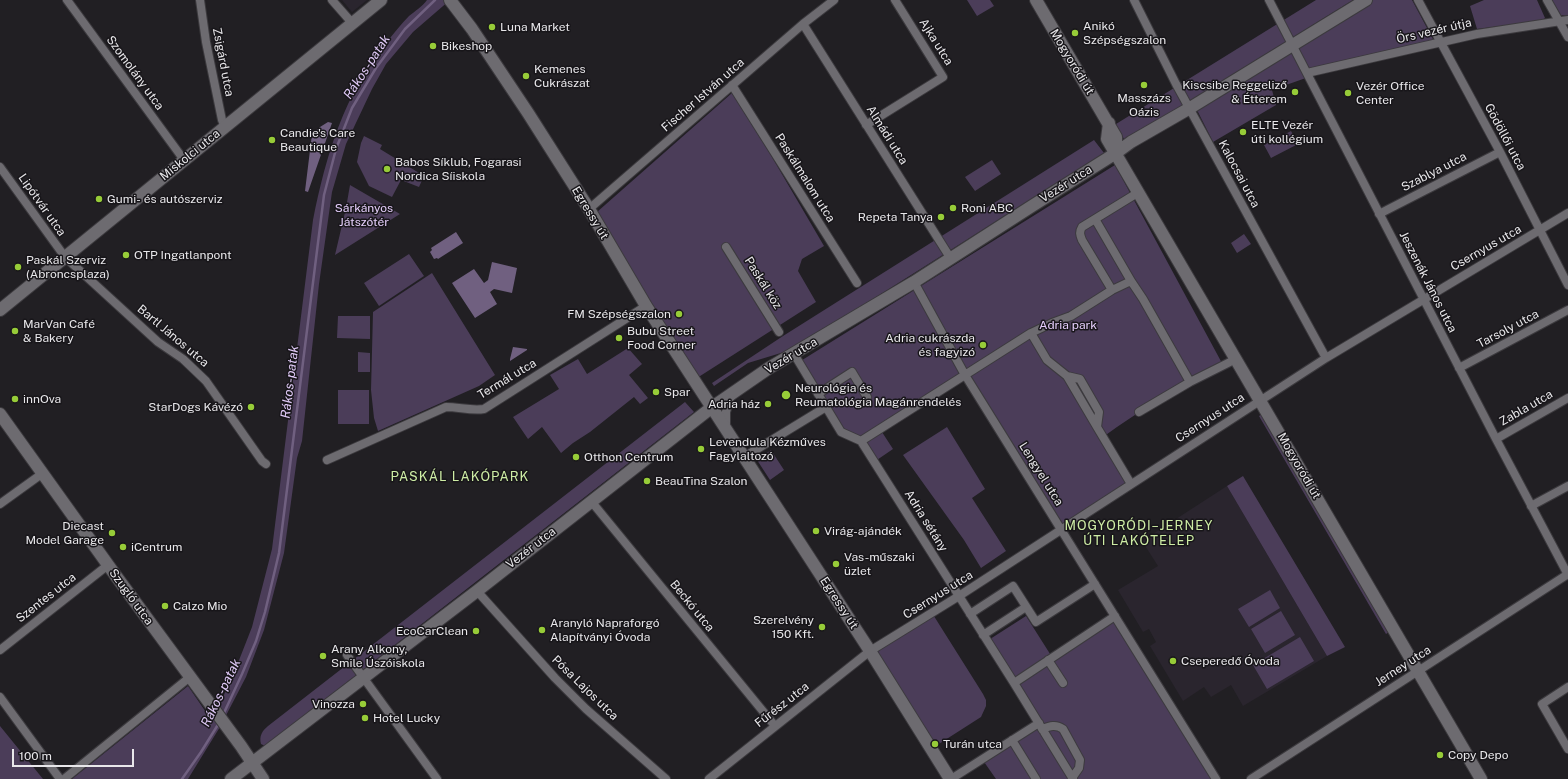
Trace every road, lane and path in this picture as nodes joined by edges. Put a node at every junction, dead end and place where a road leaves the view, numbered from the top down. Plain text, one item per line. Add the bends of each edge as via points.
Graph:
1 (67, 0) edge
2 (200, 0) edge
3 (332, 0) edge
4 (381, 0) edge
5 (451, 0) edge
6 (834, 0) edge
7 (895, 0) edge
8 (1036, 0) edge
9 (1134, 0) edge
10 (1269, 0) edge
11 (1366, 0) edge
12 (1418, 0) edge
13 (1547, 0) edge
14 (1564, 21) edge
15 (353, 24) junction
16 (803, 24) junction
17 (1568, 37) edge
18 (1440, 42) junction
19 (1293, 46) junction
20 (1307, 73) junction
21 (732, 85) junction
22 (1190, 108) junction
23 (866, 125) junction
24 (225, 127) junction
25 (1500, 152) junction
26 (1116, 153) junction
27 (184, 160) junction
28 (0, 166) edge
29 (1139, 192) junction
30 (589, 210) junction
31 (1568, 213) edge
32 (1380, 214) junction
33 (1095, 218) junction
34 (1540, 231) junction
35 (726, 247) dead end
36 (65, 257) junction
37 (950, 259) junction
38 (1130, 280) junction
39 (914, 282) junction
40 (858, 283) dead end
41 (1568, 285) edge
42 (1112, 290) junction
43 (1423, 299) junction
44 (646, 306) junction
45 (0, 310) edge
46 (1568, 310) edge
47 (779, 332) dead end
48 (1031, 333) junction
49 (794, 354) junction
50 (1236, 358) junction
51 (1326, 358) junction
52 (1459, 368) junction
53 (965, 375) junction
54 (1190, 382) junction
55 (732, 394) junction
56 (818, 394) junction
57 (868, 397) dead end
58 (1568, 398) edge
59 (1260, 400) junction
60 (826, 407) junction
61 (711, 408) junction
62 (1139, 412) dead end
63 (0, 414) edge
64 (726, 429) junction
65 (1496, 439) junction
66 (861, 441) junction
67 (744, 457) junction
68 (327, 460) dead end
69 (266, 464) dead end
70 (43, 473) junction
71 (1131, 484) junction
72 (1568, 486) edge
73 (591, 501) junction
74 (0, 504) edge
75 (1531, 506) junction
76 (1061, 529) junction
77 (108, 565) junction
78 (1568, 574) edge
79 (1095, 584) junction
80 (477, 591) junction
81 (959, 596) junction
82 (1026, 607) junction
83 (970, 614) junction
84 (1115, 616) junction
85 (983, 635) junction
86 (0, 650) edge
87 (870, 651) junction
88 (347, 655) dead end
89 (1048, 660) junction
90 (1418, 671) junction
91 (363, 677) junction
92 (190, 678) junction
93 (1014, 682) junction
94 (1063, 683) dead end
95 (1568, 687) edge
96 (0, 697) edge
97 (775, 726) junction
98 (1041, 726) junction
99 (1012, 740) junction
100 (1568, 749) edge
101 (252, 763) junction
102 (60, 779) edge
103 (64, 779) edge
104 (231, 779) edge
105 (263, 779) edge
106 (437, 779) edge
107 (666, 779) edge
108 (710, 779) edge
109 (951, 779) edge
110 (1036, 779) edge
111 (1072, 779) edge
112 (1216, 779) edge
113 (1251, 779) edge
114 (1481, 779) edge

1 - 27 street, Szomolány utca
2 - 24 street, Zsigárd utca via 207,50
3 - 15 street
4 - 15 street, Miskolci utca
5 - 30 street, Egressy út via 528,113
6 - 16 street, Fischer István utca
7 - 23 street, Ajka utca via 943,77
8 - 26 street, Mogyoródi út via 1109,123 1116,138
9 - 22 street, Kalocsai utca
10 - 19 street, Jeszenák János utca
11 - 19 street, Vezér utca
12 - 18 street, Gödöllői utca
13 - 14 street
14 - 17 street
14 - 18 street, Örs vezér útja
15 - 24 street, Miskolci utca
16 - 21 street, Fischer István utca
16 - 23 street, Almádi utca
18 - 20 street, Örs vezér útja
18 - 25 street, Gödöllői utca
19 - 20 street, Jeszenák János utca
19 - 22 street, Vezér utca
20 - 32 street, Jeszenák János utca
21 - 30 street, Fischer István utca
21 - 40 street, Paskálmalom utca
22 - 26 street, Vezér utca
22 - 51 street, Kalocsai utca
23 - 37 street, Almádi utca
24 - 27 street, Miskolci utca
25 - 32 street, Szablya utca
25 - 34 street, Gödöllői utca
26 - 29 street, Mogyoródi út
26 - 37 street, Vezér utca
27 - 36 street, Miskolci utca
28 - 36 street, Lipótvár utca
29 - 33 street
29 - 50 street, Mogyoródi út
30 - 44 street, Egressy út
31 - 34 street, Csernyus utca
32 - 43 street, Jeszenák János utca
33 - 38 street
33 - 42 street via 1082,227 1080,234
34 - 41 street, Gödöllői utca
34 - 43 street, Csernyus utca
35 - 47 street, Paskál köz
36 - 45 street, Miskolci utca
36 - 69 street, Bartl János utca via 158,342 183,359 206,380
37 - 39 street, Vezér utca
38 - 42 street
38 - 54 street
39 - 49 street, Vezér utca
39 - 53 street, Lengyel utca
42 - 48 street via 1071,316
43 - 51 street, Csernyus utca
43 - 52 street, Jeszenák János utca
44 - 61 street, Egressy út
44 - 68 street, Termál utca via 484,409 446,407
46 - 52 street, Tarsoly utca
48 - 53 street
48 - 71 street via 1048,360 1067,376 1080,380 1099,412 1097,427
49 - 55 street, Vezér utca
49 - 56 street
50 - 54 street
50 - 59 street, Mogyoródi út
51 - 59 street, Csernyus utca
52 - 65 street, Jeszenák János utca
53 - 66 street
53 - 76 street, Lengyel utca
54 - 62 street
55 - 61 street, Vezér utca
55 - 64 street via 726,412
56 - 57 street via 852,372
56 - 60 street
58 - 65 street, Zabla utca
59 - 71 street, Csernyus utca
59 - 90 street, Mogyoródi út
60 - 66 street via 842,432
60 - 67 street
61 - 64 street, Egressy út
61 - 73 street, Vezér utca
63 - 70 street, Szugló utca
64 - 67 street, Egressy út
65 - 75 street, Jeszenák János utca
66 - 81 street, Adria sétány
67 - 87 street, Egressy út
70 - 74 street
70 - 77 street, Szugló utca
71 - 76 street, Csernyus utca
72 - 75 street
73 - 80 street, Vezér utca
73 - 97 street, Beckó utca
75 - 78 street, Jeszenák János utca
76 - 79 street, Lengyel utca
76 - 81 street, Csernyus utca
77 - 86 street, Szentes utca
77 - 92 street, Szugló utca
78 - 90 street, Jerney utca
79 - 82 street via 1036,622
79 - 84 street, Lengyel utca
80 - 91 street, Vezér utca
80 - 107 street, Pósa Lajos utca via 586,709
81 - 83 street, Adria sétány
81 - 87 street, Csernyus utca
82 - 83 street via 1013,586
82 - 85 street
83 - 85 street, Adria sétány
84 - 89 street
84 - 112 street, Lengyel utca
85 - 93 street, Adria sétány
87 - 97 street, Fűrész utca
87 - 109 street, Egressy út
88 - 91 street
89 - 93 street
89 - 94 street
90 - 113 street, Jerney utca
90 - 114 street, Mogyoródi út
91 - 101 street, Vezér utca
91 - 106 street
92 - 101 street, Szugló utca
92 - 103 street
93 - 98 street, Adria sétány
95 - 100 street via 1542,704
96 - 102 street
97 - 108 street, Fűrész utca
98 - 99 street
98 - 111 street, Adria sétány
98 - 111 street via 1058,725 1063,728 1080,760 1079,768
99 - 109 street
99 - 110 street
101 - 104 street, Vezér utca
101 - 105 street, Szugló utca

